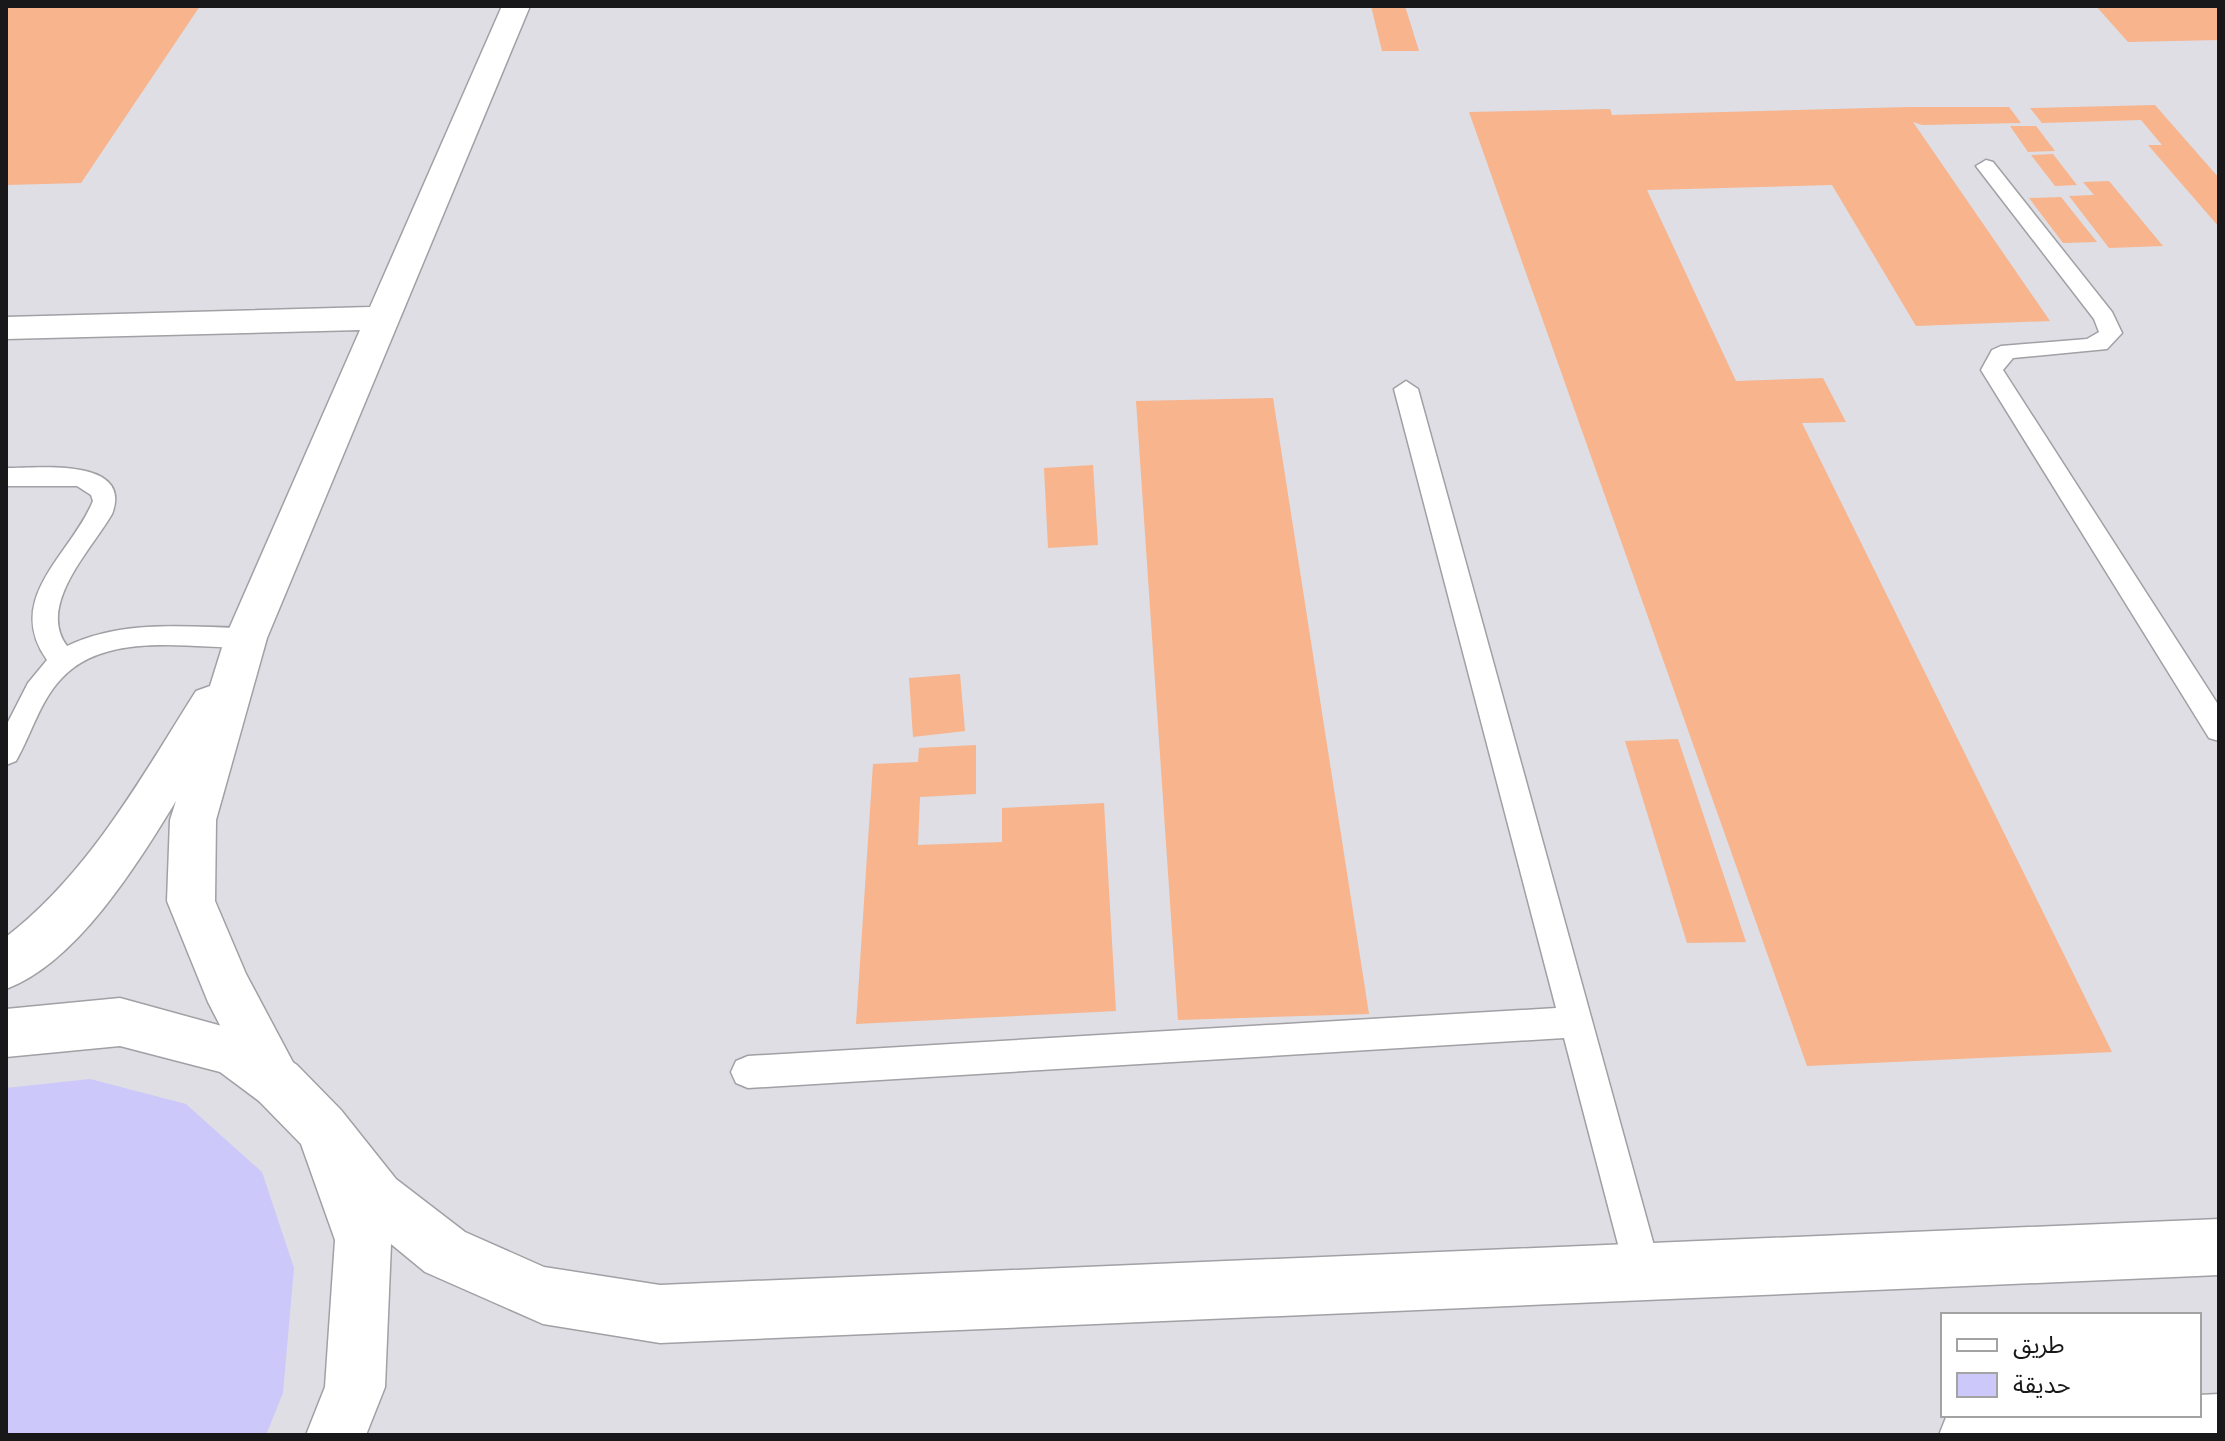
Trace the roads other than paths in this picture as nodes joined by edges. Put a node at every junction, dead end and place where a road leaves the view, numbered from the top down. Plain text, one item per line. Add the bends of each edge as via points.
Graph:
1 (516, 6) edge
2 (1986, 166) dead end
3 (385, 318) junction
4 (6, 328) edge
5 (1406, 389) dead end
6 (6, 477) edge
7 (244, 646) junction
8 (63, 661) junction
9 (15, 725) edge
10 (2219, 730) edge
11 (6, 753) edge
12 (6, 967) edge
13 (1576, 1022) junction
14 (6, 1033) edge
15 (748, 1072) dead end
16 (278, 1083) junction
17 (322, 1128) junction
18 (2219, 1247) edge
19 (1643, 1271) junction
20 (2219, 1424) edge
21 (336, 1435) edge
22 (1969, 1435) edge

1 - 3 street
2 - 10 lane via 2111,333 2099,344 2009,351 1992,370
3 - 4 street
3 - 7 street
5 - 13 lane
6 - 8 lane via 82,477 102,490 100,514 43,616 50,644
7 - 8 lane via 116,639 79,650
7 - 12 street via 129,836 38,944
7 - 16 street via 193,820 191,901 226,986
8 - 9 lane
9 - 11 lane
13 - 15 lane
13 - 19 lane
14 - 16 street via 120,1022 233,1051
16 - 17 street
17 - 19 street via 377,1198 445,1252 543,1295 660,1314
17 - 21 street via 363,1240 355,1387
18 - 19 street
20 - 22 street

